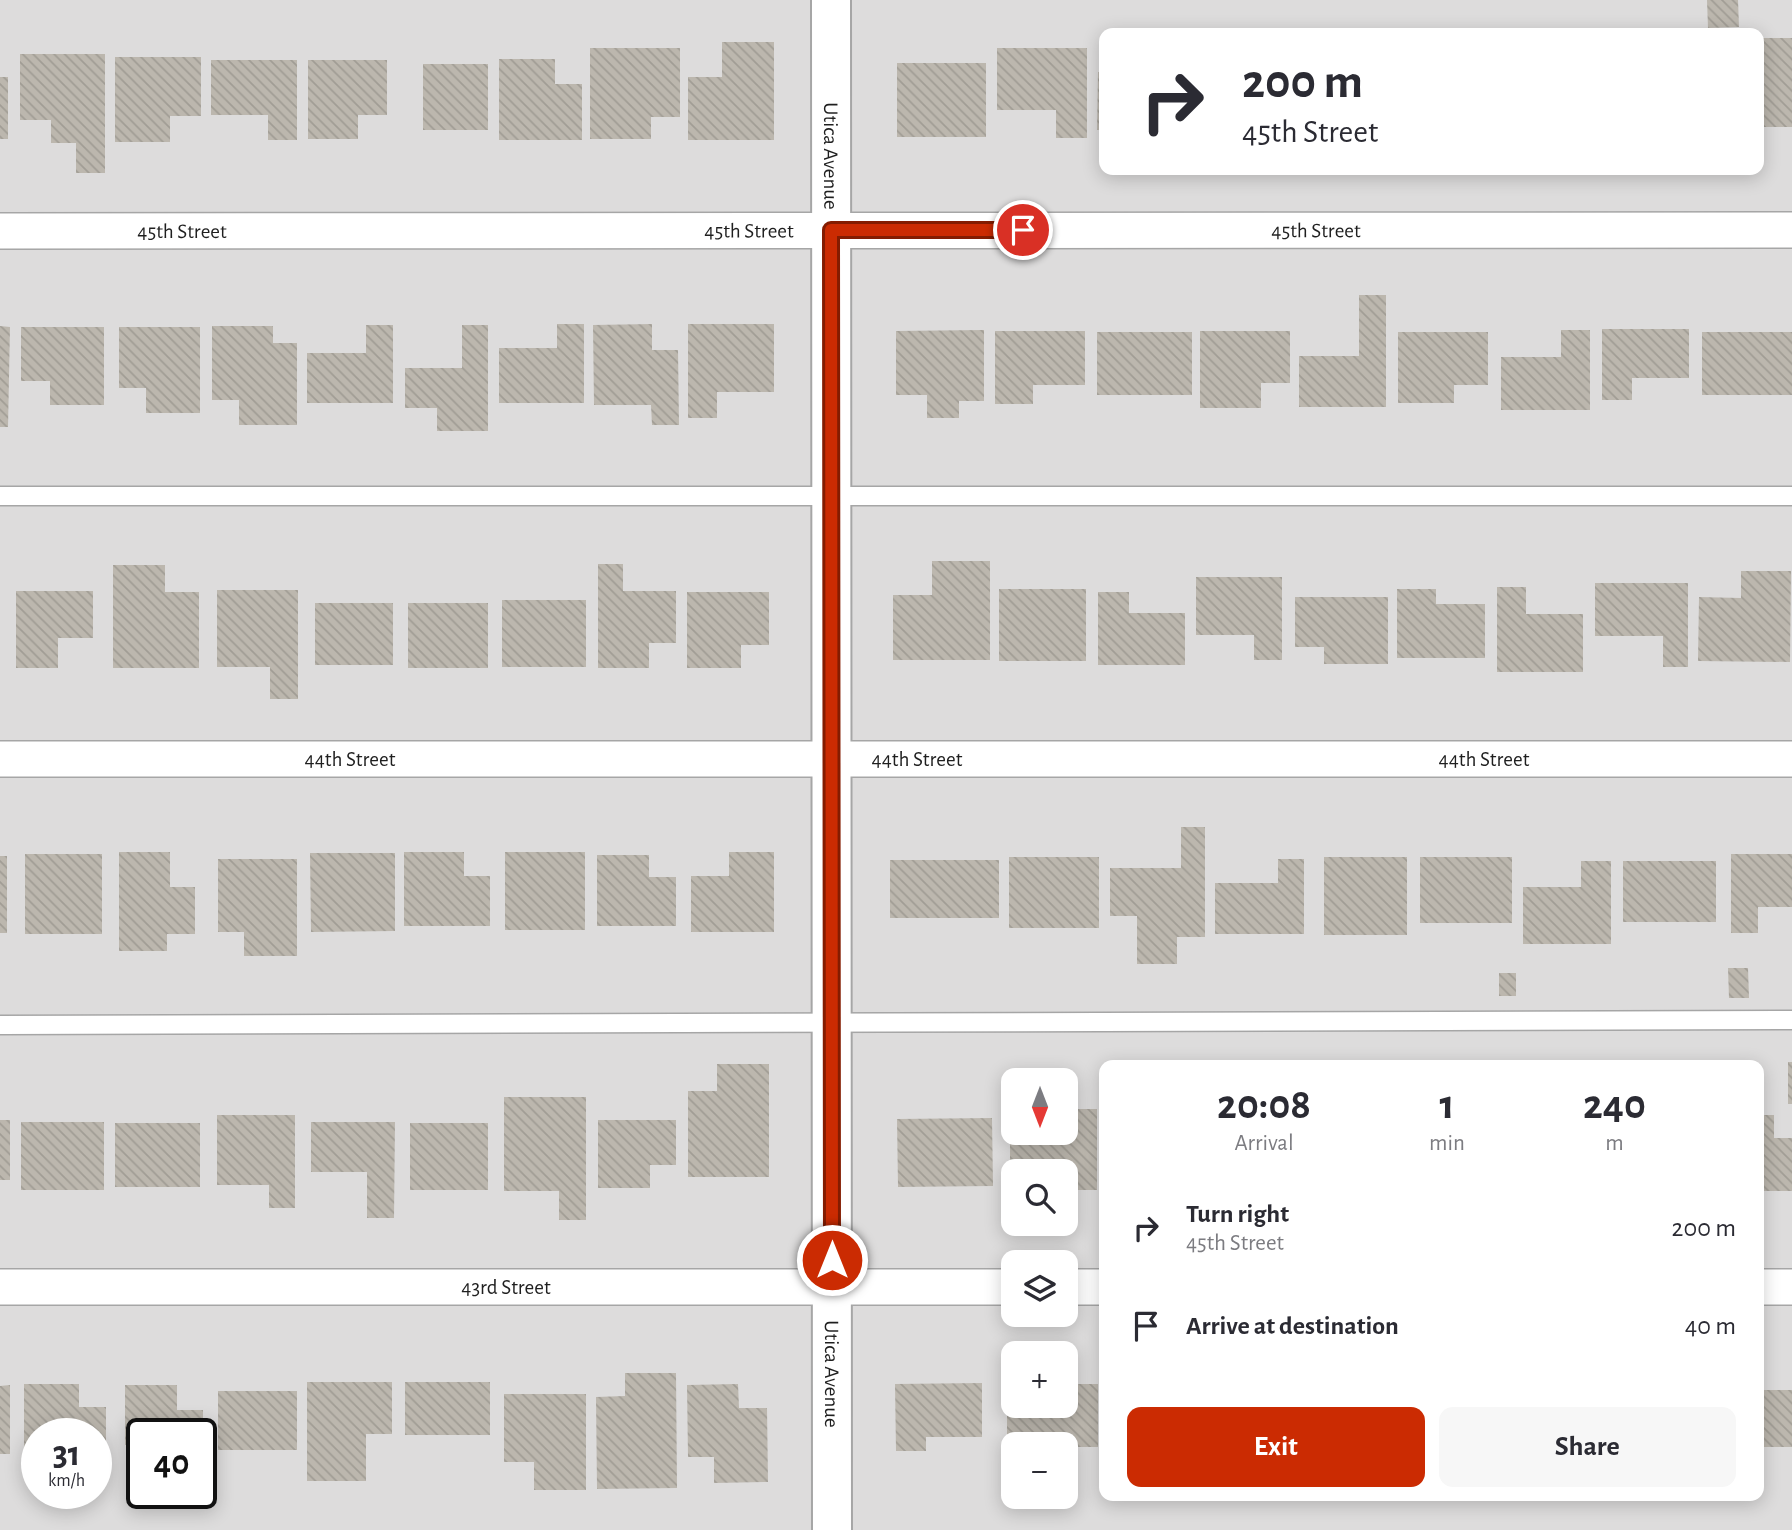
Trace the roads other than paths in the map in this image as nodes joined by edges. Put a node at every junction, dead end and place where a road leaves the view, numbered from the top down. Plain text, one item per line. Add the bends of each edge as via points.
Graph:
1 (831, 0) edge
2 (831, 230) junction
3 (1792, 230) edge
4 (0, 231) edge
5 (0, 496) edge
6 (831, 496) junction
7 (1792, 496) edge
8 (0, 759) edge
9 (831, 759) junction
10 (1792, 759) edge
11 (1792, 1020) edge
12 (832, 1023) junction
13 (0, 1025) edge
14 (0, 1287) edge
15 (832, 1287) junction
16 (1001, 1287) edge
17 (1078, 1287) edge
18 (1099, 1287) edge
19 (1764, 1287) edge
20 (1792, 1287) edge
21 (832, 1530) edge

1 - 2 street, Utica Avenue
2 - 3 street, 45th Street
2 - 4 street, 45th Street
2 - 6 street, Utica Avenue
5 - 6 lane
6 - 7 lane
6 - 9 street, Utica Avenue
8 - 9 street, 44th Street
9 - 10 street, 44th Street
9 - 12 street, Utica Avenue
11 - 12 lane
12 - 13 lane
12 - 15 street, Utica Avenue
14 - 15 street, 43rd Street
15 - 16 street, 43rd Street
15 - 21 street, Utica Avenue
17 - 18 street
19 - 20 street

